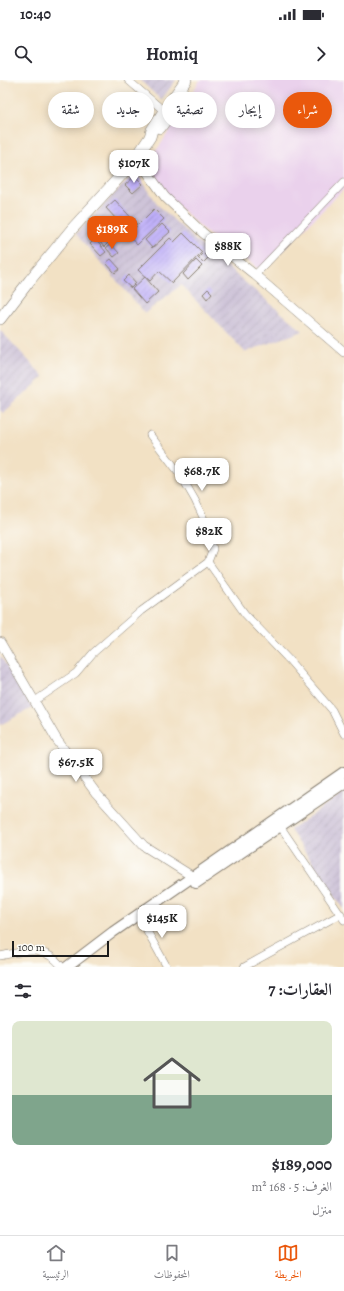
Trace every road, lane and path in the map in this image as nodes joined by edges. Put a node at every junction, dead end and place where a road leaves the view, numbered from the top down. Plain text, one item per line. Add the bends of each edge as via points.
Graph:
1 (128, 80) edge
2 (186, 80) edge
3 (194, 80) edge
4 (177, 92) edge
5 (162, 109) edge
6 (162, 114) edge
7 (150, 137) junction
8 (137, 158) junction
9 (344, 182) edge
10 (255, 275) junction
11 (0, 318) edge
12 (344, 352) edge
13 (150, 435) dead end
14 (208, 562) junction
15 (0, 642) edge
16 (35, 702) junction
17 (344, 734) edge
18 (344, 772) edge
19 (344, 784) edge
20 (280, 826) junction
21 (196, 879) junction
22 (342, 917) edge
23 (141, 920) junction
24 (0, 956) edge
25 (62, 967) edge
26 (67, 967) edge
27 (76, 967) edge
28 (167, 967) edge
29 (244, 967) edge

1 - 5 street
2 - 4 main road
3 - 7 main road via 170,115
6 - 7 main road
7 - 8 main road
8 - 10 street via 165,197 203,233
8 - 11 main road via 72,229
9 - 10 street
10 - 12 street
13 - 14 street via 196,500 209,530 213,549
14 - 16 street via 141,612 93,653 76,673
14 - 17 street via 245,614 332,710
15 - 16 street
16 - 21 street via 58,740 96,793 144,846
18 - 21 main road
19 - 20 main road
20 - 21 main road
20 - 22 street
21 - 23 main road
21 - 26 main road via 112,932
22 - 29 street
23 - 27 main road
23 - 28 street
24 - 25 street via 37,951 50,955

